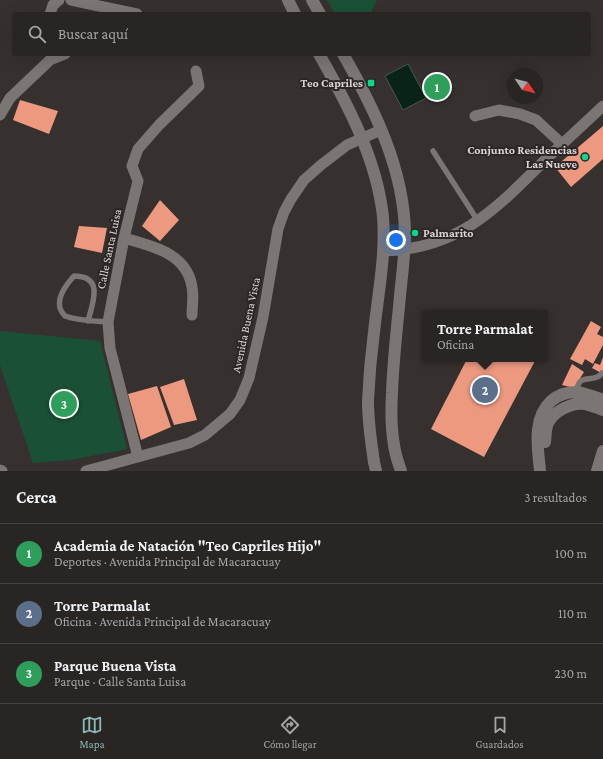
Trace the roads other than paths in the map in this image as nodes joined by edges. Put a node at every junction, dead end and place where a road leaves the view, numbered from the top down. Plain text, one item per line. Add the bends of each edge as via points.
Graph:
1 (59, 0) edge
2 (71, 0) edge
3 (288, 0) edge
4 (312, 0) edge
5 (51, 12) edge
6 (128, 12) edge
7 (295, 12) edge
8 (319, 12) edge
9 (320, 56) edge
10 (344, 56) edge
11 (50, 57) edge
12 (196, 71) dead end
13 (603, 106) edge
14 (0, 115) edge
15 (475, 116) dead end
16 (382, 130) junction
17 (362, 138) junction
18 (562, 144) junction
19 (433, 151) dead end
20 (478, 221) junction
21 (124, 238) junction
22 (404, 250) junction
23 (383, 251) junction
24 (192, 315) dead end
25 (88, 321) junction
26 (108, 322) junction
27 (602, 373) edge
28 (603, 395) edge
29 (583, 397) junction
30 (603, 400) edge
31 (603, 410) edge
32 (603, 420) edge
33 (603, 451) edge
34 (138, 457) junction
35 (86, 471) edge
36 (376, 471) edge
37 (401, 471) edge
38 (540, 471) edge
39 (548, 471) edge
40 (596, 471) edge

1 - 5 street via 53,5
2 - 6 street
3 - 7 street
4 - 8 street
9 - 17 street
10 - 16 street
11 - 14 street via 10,98
12 - 21 street, Calle Santa Luisa via 199,86 138,149 132,166 138,181
13 - 18 street
15 - 18 street via 499,110 520,114 536,120
16 - 17 street, Avenida Buena Vista
16 - 22 street via 402,199
17 - 23 street via 379,196
17 - 34 street, Avenida Buena Vista via 347,145 304,180 284,212 278,229 263,317 249,378 240,400 230,414 205,435 189,443
18 - 20 street via 505,200
19 - 20 lane
20 - 22 street via 436,243
21 - 24 street via 167,252 184,267 190,276
21 - 26 street, Calle Santa Luisa
22 - 23 street
22 - 37 street via 391,412 394,445
23 - 36 street via 368,402
25 - 25 lane via 65,316 60,307 61,295 74,276 83,276 95,289
25 - 26 lane
26 - 34 street, Calle Santa Luisa via 112,354
27 - 29 lane via 598,378 581,380 579,383
28 - 29 street
29 - 30 street
29 - 31 street
29 - 32 street
29 - 38 street via 563,394 555,398 544,410 538,429
29 - 39 street via 578,404 564,408 548,424 545,445
33 - 40 street
34 - 35 street, Avenida Buena Vista

